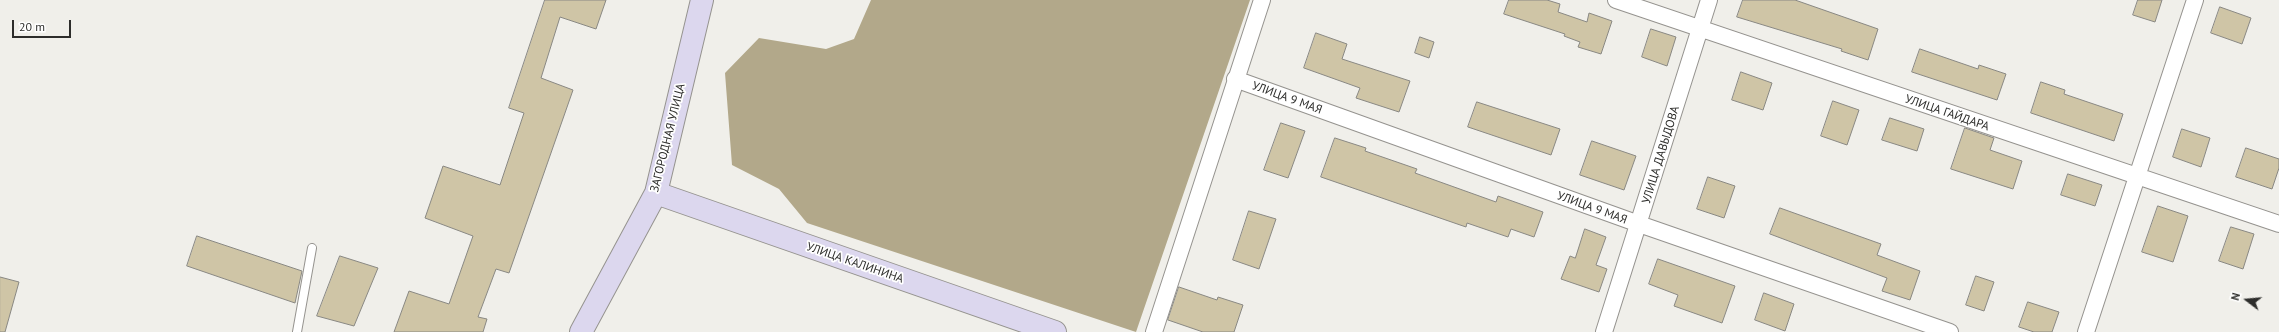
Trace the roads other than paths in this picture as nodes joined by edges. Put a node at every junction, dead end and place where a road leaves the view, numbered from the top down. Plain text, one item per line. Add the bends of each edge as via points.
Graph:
1 (702, 0) edge
2 (1262, 0) edge
3 (1616, 0) edge
4 (1709, 0) edge
5 (2195, 0) edge
6 (1700, 29) junction
7 (1235, 79) junction
8 (2137, 177) junction
9 (656, 193) junction
10 (1639, 224) junction
11 (2279, 224) edge
12 (312, 248) dead end
13 (296, 332) edge
14 (580, 332) edge
15 (1055, 332) edge
16 (1154, 332) edge
17 (1604, 332) edge
18 (1950, 332) edge
19 (2086, 332) edge

1 - 9 street, ЗАГОРОДНАЯ УЛИЦА
2 - 7 street
3 - 6 street, УЛИЦА ГАЙДАРА
4 - 6 street, УЛИЦА ДАВЫДОВА
5 - 8 street
6 - 8 street, УЛИЦА ГАЙДАРА
6 - 10 street, УЛИЦА ДАВЫДОВА
7 - 10 street, УЛИЦА 9 МАЯ
7 - 16 street
8 - 11 street, УЛИЦА ГАЙДАРА
8 - 19 street
9 - 14 street, ЗАГОРОДНАЯ УЛИЦА
9 - 15 street, УЛИЦА КАЛИНИНА
10 - 17 street, УЛИЦА ДАВЫДОВА
10 - 18 street, УЛИЦА 9 МАЯ
12 - 13 lane

